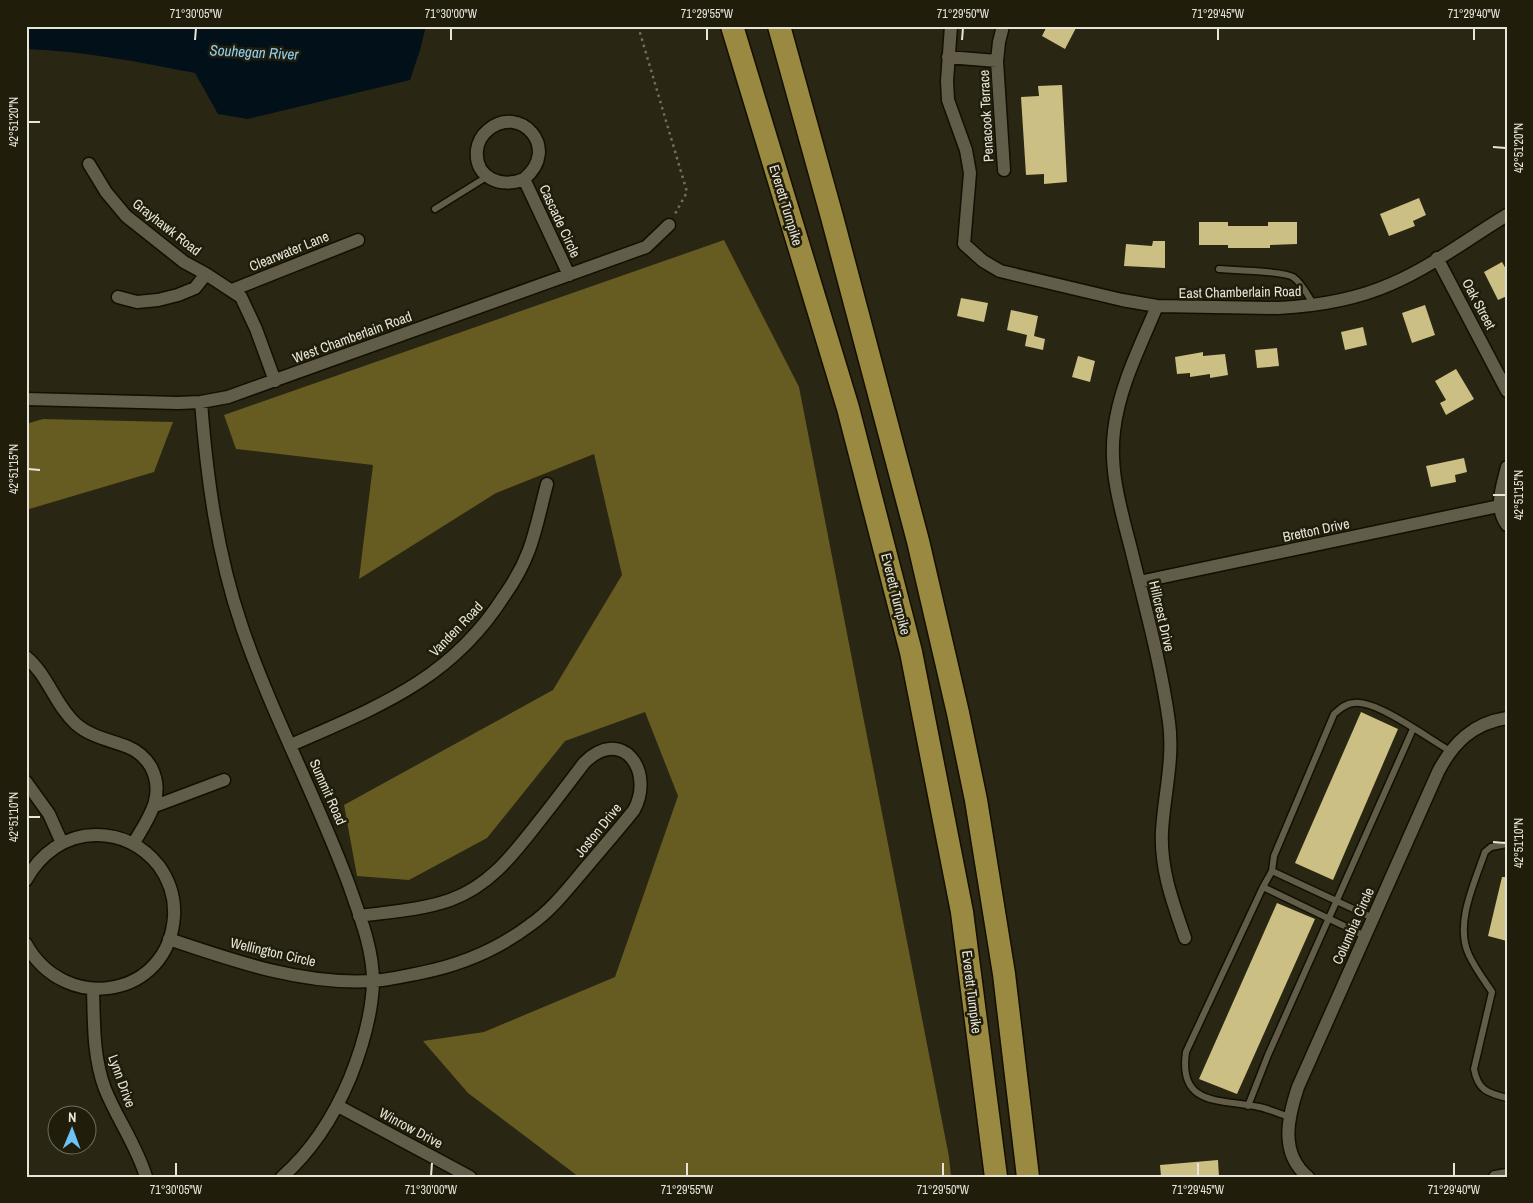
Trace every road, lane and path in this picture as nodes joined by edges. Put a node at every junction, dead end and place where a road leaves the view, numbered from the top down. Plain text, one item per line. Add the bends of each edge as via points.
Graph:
1 (638, 26) edge
2 (732, 26) edge
3 (779, 26) edge
4 (950, 26) edge
5 (1003, 26) edge
6 (948, 56) junction
7 (997, 61) junction
8 (89, 164) dead end
9 (1004, 170) dead end
10 (488, 176) junction
11 (524, 180) junction
12 (434, 209) dead end
13 (1507, 215) edge
14 (669, 224) joint
15 (358, 240) dead end
16 (964, 244) joint
17 (1437, 258) junction
18 (1219, 269) dead end
19 (206, 274) junction
20 (569, 275) junction
21 (232, 290) junction
22 (118, 297) dead end
23 (1314, 305) junction
24 (1156, 306) junction
25 (275, 381) junction
26 (1507, 391) edge
27 (26, 400) edge
28 (201, 402) junction
29 (1507, 467) edge
30 (547, 484) dead end
31 (1499, 506) junction
32 (1507, 525) edge
33 (1139, 582) junction
34 (26, 657) edge
35 (1507, 718) edge
36 (1413, 729) junction
37 (291, 745) junction
38 (1450, 751) junction
39 (224, 780) dead end
40 (26, 782) edge
41 (155, 806) junction
42 (62, 843) junction
43 (133, 844) junction
44 (1507, 844) edge
45 (1272, 871) junction
46 (26, 880) edge
47 (1263, 886) junction
48 (1337, 901) junction
49 (359, 916) junction
50 (1329, 918) junction
51 (1373, 918) junction
52 (1365, 936) junction
53 (1185, 938) dead end
54 (170, 939) junction
55 (26, 944) edge
56 (373, 981) junction
57 (93, 989) junction
58 (1507, 1098) edge
59 (338, 1106) junction
60 (1248, 1106) junction
61 (1289, 1117) junction
62 (146, 1177) edge
63 (282, 1177) edge
64 (470, 1177) edge
65 (996, 1177) edge
66 (1028, 1177) edge
67 (1308, 1177) edge

1 - 14 path via 687,192
2 - 65 highway, Everett Turnpike via 848,408 911,652 962,912
3 - 66 highway via 918,541 958,713 976,800 1004,974
4 - 6 street, Penacook Terrace
5 - 7 street, Penacook Terrace
6 - 7 street, Penacook Terrace
6 - 16 street, Penacook Terrace via 948,100 966,150 970,173
7 - 9 street, Penacook Terrace
8 - 19 street, Grayhawk Road via 126,216 184,262
10 - 11 street, Cascade Circle via 506,184
10 - 11 street, Cascade Circle via 478,160 480,141 492,126 513,122 532,132 540,152 538,163
10 - 12 lane
11 - 20 street, Cascade Circle
13 - 17 street, East Chamberlain Road
14 - 20 street, West Chamberlain Road via 646,247
15 - 21 street, Clearwater Lane
16 - 24 street, East Chamberlain Road via 1000,271
17 - 23 street, East Chamberlain Road via 1391,284 1358,296
17 - 26 street, Oak Street
18 - 23 lane via 1270,272 1292,277
19 - 21 street, Grayhawk Road
19 - 22 street via 195,288 178,295 137,302
20 - 25 street, West Chamberlain Road
21 - 25 street, Grayhawk Road via 241,297
23 - 24 street, East Chamberlain Road via 1278,308
24 - 33 street, Hillcrest Drive via 1120,398 1112,449 1115,484
25 - 28 street, West Chamberlain Road via 228,398
27 - 28 street, West Chamberlain Road
28 - 37 street, Summit Road via 210,493 227,582 255,665
29 - 31 street
30 - 37 street, Vanden Road via 529,551 519,572 495,611 461,650 444,666 401,694
31 - 32 street
31 - 33 street, Bretton Drive
33 - 53 street, Hillcrest Drive via 1169,724 1170,762 1162,848 1169,891
34 - 41 street via 77,725 96,737 128,747 144,757 154,773
35 - 38 street, Columbia Circle via 1484,723 1458,741
36 - 38 lane
36 - 45 lane via 1381,709 1363,703 1352,702 1334,714 1274,856
36 - 48 lane
37 - 49 street, Summit Road via 332,839
38 - 51 street, Columbia Circle
39 - 41 street
40 - 42 street via 49,814
41 - 43 street
42 - 43 street via 82,836 103,835
42 - 46 street via 44,855
43 - 54 street via 155,861 169,884 174,912
44 - 58 lane via 1491,847 1485,852 1465,913 1464,933 1468,954 1492,992 1474,1069 1476,1079 1482,1089
45 - 47 lane
45 - 48 lane
47 - 50 lane
47 - 60 lane via 1186,1052 1184,1064 1190,1088 1206,1097
48 - 50 lane
48 - 51 lane
49 - 56 street, Summit Road via 367,938
49 - 56 street, Joston Drive via 438,904 481,885 510,859 592,755 607,748 623,751 638,767 641,789 634,810 532,925 474,959
50 - 52 lane
50 - 60 lane
51 - 52 street, Columbia Circle
52 - 61 street, Columbia Circle via 1298,1087
54 - 56 street, Wellington Circle via 287,974 339,981
54 - 57 street via 160,956 140,976 122,985
55 - 57 street via 53,976 72,985
56 - 59 street, Summit Road via 366,1032
57 - 62 street, Lynn Drive via 99,1068
59 - 63 street, Summit Road via 308,1151
59 - 64 street, Winrow Drive
60 - 61 lane
61 - 67 street, Columbia Circle via 1288,1143 1294,1160

